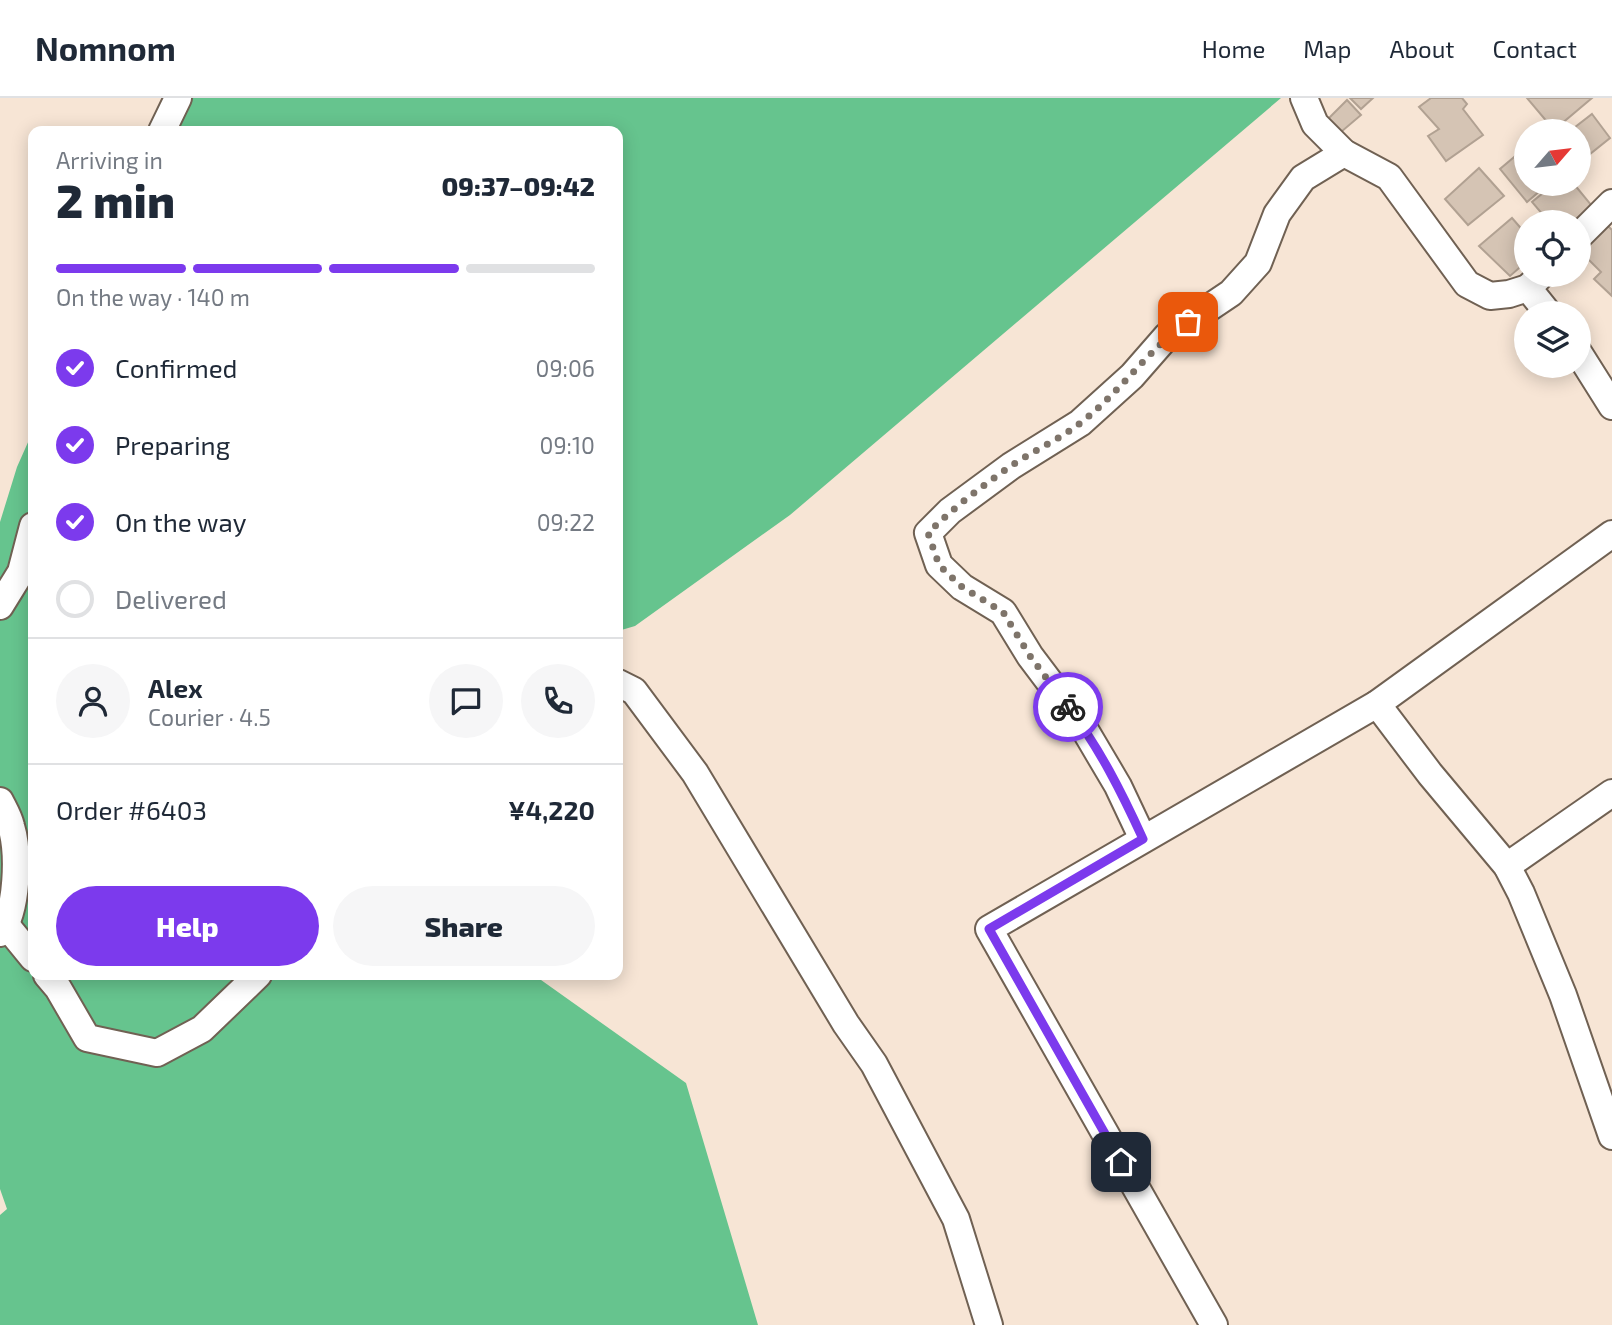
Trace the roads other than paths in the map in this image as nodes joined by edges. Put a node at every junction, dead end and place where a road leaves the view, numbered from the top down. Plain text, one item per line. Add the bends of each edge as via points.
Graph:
1 (178, 98) edge
2 (1304, 98) edge
3 (164, 126) edge
4 (1345, 153) junction
5 (1612, 203) edge
6 (1591, 224) edge
7 (1522, 287) edge
8 (1591, 373) edge
9 (1612, 406) edge
10 (1612, 534) edge
11 (28, 545) edge
12 (0, 606) edge
13 (623, 685) edge
14 (1377, 704) junction
15 (1612, 793) edge
16 (0, 801) edge
17 (1143, 839) junction
18 (1507, 866) junction
19 (3, 929) edge
20 (28, 953) edge
21 (51, 980) edge
22 (253, 980) edge
23 (1612, 1136) edge
24 (989, 1325) edge
25 (1214, 1325) edge

1 - 3 street
2 - 4 street via 1315,124
4 - 7 street via 1389,177 1467,285 1490,296
4 - 17 street via 1303,178 1276,214 1258,263 1231,293 1167,336 1132,376 1080,423 1011,466 928,533 939,565 962,587 1003,612 1082,725
5 - 6 street
8 - 9 street
10 - 14 street
11 - 12 street via 21,572
13 - 24 street via 635,691 695,773 874,1064 956,1219
14 - 17 street
14 - 18 street
15 - 18 street
16 - 19 street via 15,842 15,886
17 - 25 street via 989,929
18 - 23 street via 1563,995
19 - 20 street
21 - 22 street via 87,1038 157,1053 202,1029

